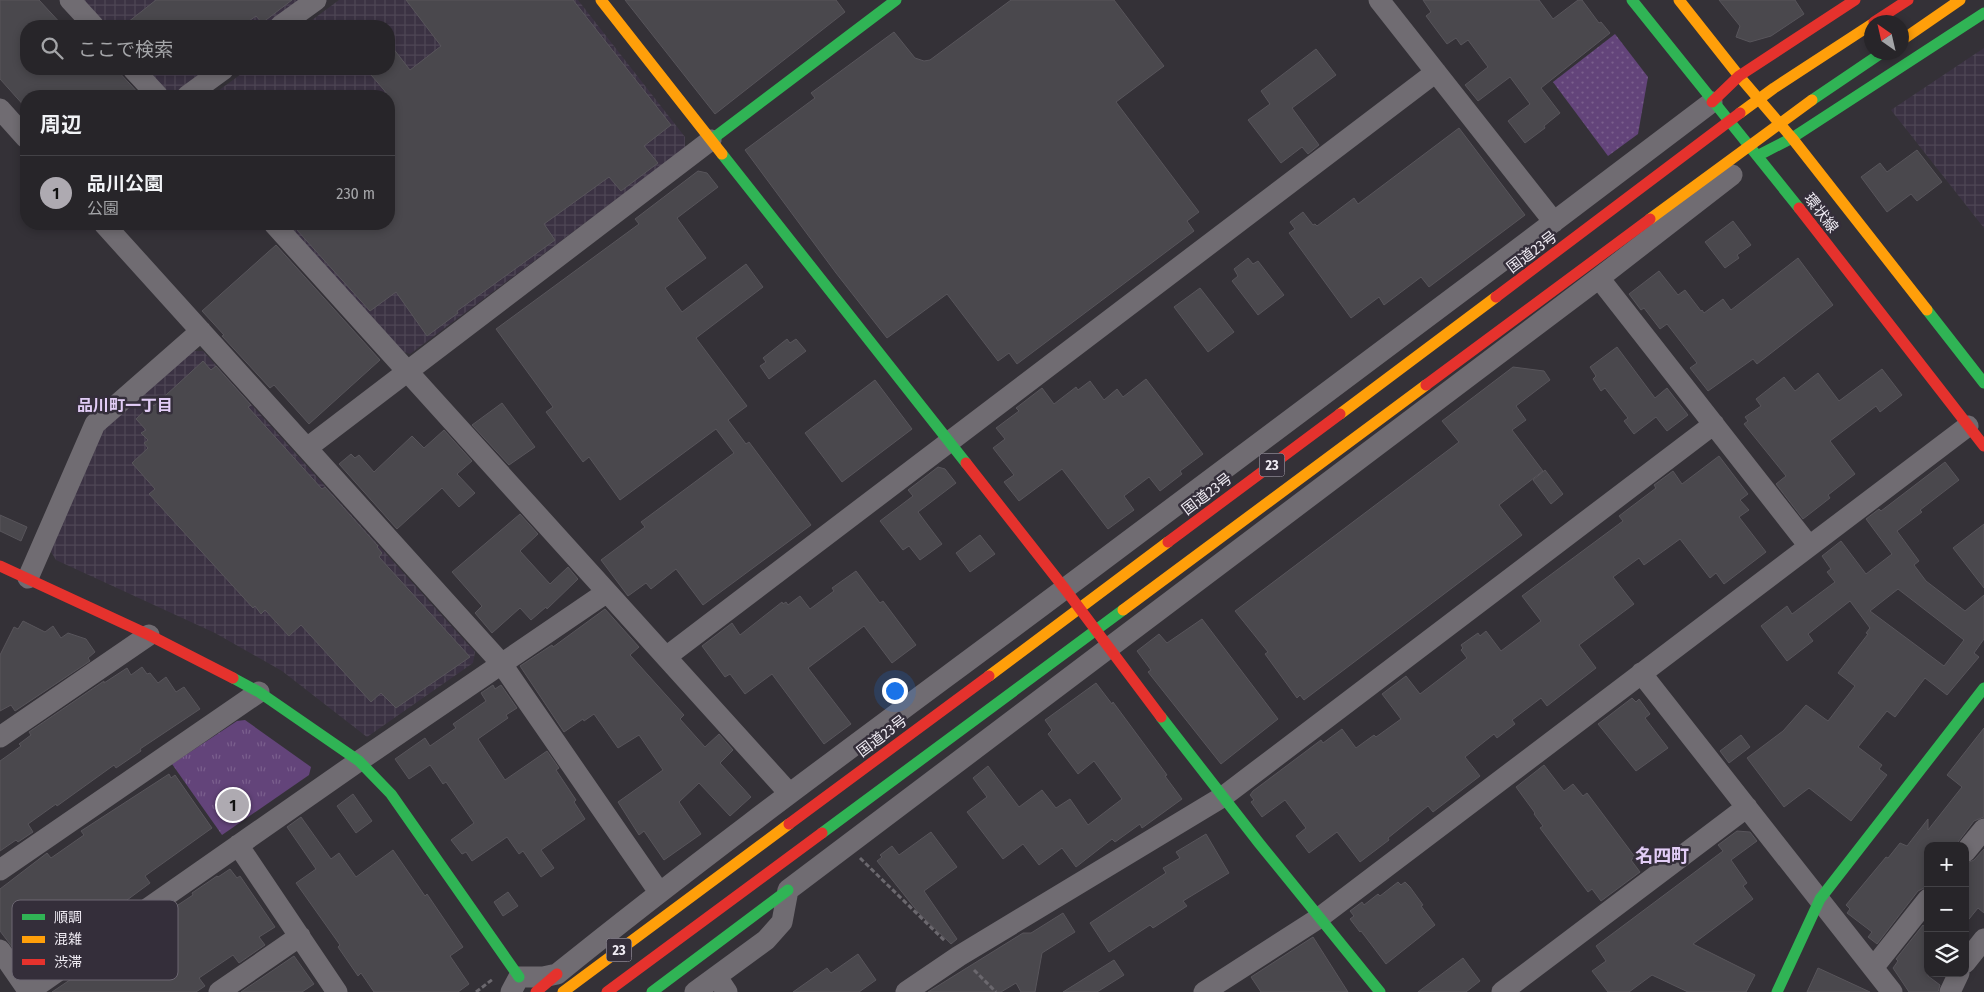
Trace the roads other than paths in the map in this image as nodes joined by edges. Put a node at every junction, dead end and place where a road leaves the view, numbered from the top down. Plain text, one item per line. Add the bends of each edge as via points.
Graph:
1 (70, 0) edge
2 (316, 0) edge
3 (600, 0) edge
4 (896, 0) edge
5 (1379, 0) edge
6 (1632, 0) edge
7 (1679, 0) edge
8 (1855, 0) edge
9 (1908, 0) edge
10 (1960, 0) edge
11 (1984, 13) edge
12 (1885, 15) edge
13 (88, 20) edge
14 (288, 20) edge
15 (1984, 20) edge
16 (1864, 29) edge
17 (1958, 30) junction
18 (1909, 35) edge
19 (1871, 60) edge
20 (1436, 72) junction
21 (139, 75) edge
22 (216, 75) edge
23 (1739, 76) junction
24 (152, 90) edge
25 (195, 90) edge
26 (1712, 102) junction
27 (0, 109) edge
28 (20, 131) edge
29 (1792, 138) junction
30 (711, 140) junction
31 (1757, 155) junction
32 (1554, 222) junction
33 (109, 230) edge
34 (280, 230) edge
35 (1599, 278) junction
36 (201, 331) junction
37 (408, 370) junction
38 (1984, 383) edge
39 (1714, 424) junction
40 (1968, 426) junction
41 (949, 441) junction
42 (1984, 446) edge
43 (307, 448) junction
44 (1809, 546) junction
45 (0, 566) edge
46 (28, 578) junction
47 (1064, 589) junction
48 (607, 592) junction
49 (149, 635) junction
50 (1108, 648) junction
51 (666, 657) junction
52 (501, 663) junction
53 (1641, 673) junction
54 (1984, 688) edge
55 (258, 692) junction
56 (0, 737) edge
57 (359, 761) junction
58 (789, 793) junction
59 (1224, 796) junction
60 (1747, 807) junction
61 (1984, 829) edge
62 (238, 845) junction
63 (1969, 847) edge
64 (0, 870) edge
65 (788, 890) junction
66 (659, 892) junction
67 (159, 900) edge
68 (1820, 900) junction
69 (1924, 905) edge
70 (1319, 918) junction
71 (300, 936) junction
72 (1984, 939) edge
73 (0, 950) edge
74 (1969, 958) edge
75 (12, 968) edge
76 (1874, 968) junction
77 (1957, 977) edge
78 (20, 980) edge
79 (45, 980) edge
80 (722, 984) edge
81 (515, 985) edge
82 (561, 986) edge
83 (28, 992) edge
84 (219, 992) edge
85 (338, 992) edge
86 (536, 992) edge
87 (608, 992) edge
88 (652, 992) edge
89 (694, 992) edge
90 (906, 992) edge
91 (1204, 992) edge
92 (1380, 992) edge
93 (1502, 992) edge
94 (1777, 992) edge
95 (1892, 992) edge
96 (1950, 992) edge

1 - 13 street
2 - 14 street
3 - 30 main road
4 - 30 main road
5 - 20 street
6 - 26 main road, 環状線
7 - 23 main road, 環状線
8 - 23 main road
9 - 12 main road, 国道23号 / 23
10 - 18 main road
11 - 17 main road
15 - 17 street
16 - 82 main road, 国道23号 / 23 via 1774,88 1385,381
17 - 29 main road
19 - 87 main road, 23 via 1791,115
20 - 32 street
20 - 41 street
21 - 24 street
22 - 25 street
23 - 26 main road
23 - 29 main road, 環状線
26 - 31 main road, 環状線
26 - 32 street
27 - 28 street
29 - 31 main road
29 - 38 main road, 環状線
30 - 37 street
30 - 41 main road
31 - 35 street
31 - 40 main road, 環状線
32 - 47 street
33 - 36 street
34 - 37 street
35 - 39 street
35 - 50 street
36 - 43 street
36 - 46 street via 95,424
37 - 43 street
37 - 48 street
39 - 44 street
39 - 59 street
40 - 42 main road, 環状線
40 - 44 street
41 - 47 main road
41 - 51 street
43 - 52 street
44 - 53 street
45 - 46 main road
46 - 49 main road
47 - 50 main road
47 - 58 street
48 - 51 street
48 - 52 street
49 - 55 main road
49 - 56 street
50 - 59 main road
50 - 65 street
51 - 58 street
52 - 57 street
52 - 66 street
53 - 60 street
53 - 70 street
54 - 68 main road
55 - 57 main road
55 - 64 street
57 - 62 street
57 - 81 main road via 391,794
58 - 66 street
59 - 70 main road
59 - 90 street via 959,956
60 - 68 street
60 - 93 street
61 - 63 street
62 - 67 street
62 - 71 street
65 - 80 street via 782,922
65 - 88 main road
66 - 82 street
68 - 76 street
68 - 94 main road
69 - 76 street
70 - 91 street
70 - 92 main road
71 - 84 street
71 - 85 street
72 - 74 street
73 - 75 street
76 - 95 street
77 - 96 street
78 - 83 street
79 - 83 street
80 - 89 street
81 - 82 street via 543,977
82 - 86 main road, 国道23号

